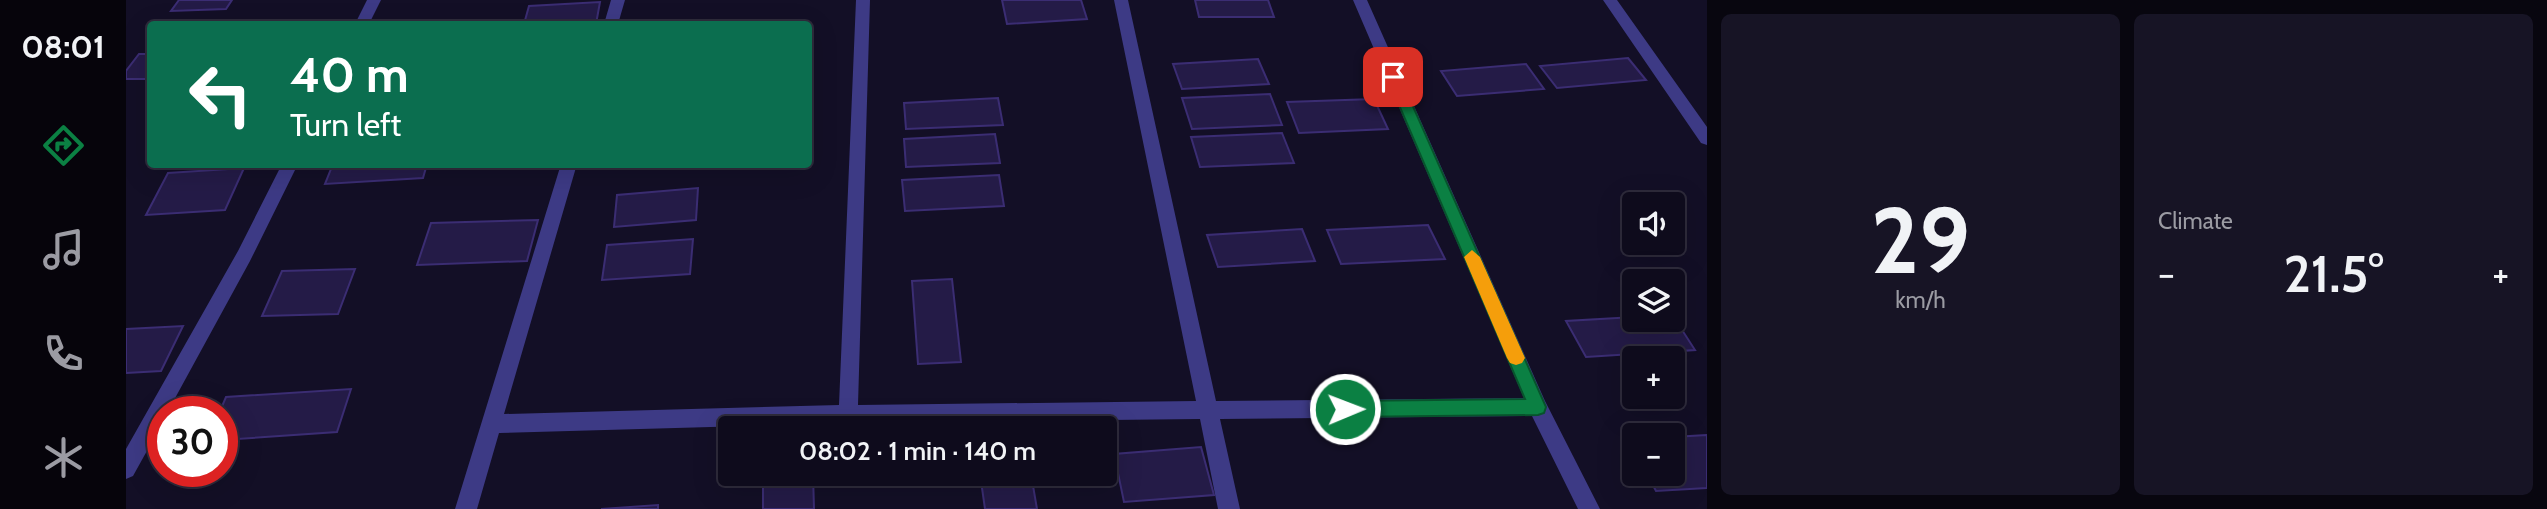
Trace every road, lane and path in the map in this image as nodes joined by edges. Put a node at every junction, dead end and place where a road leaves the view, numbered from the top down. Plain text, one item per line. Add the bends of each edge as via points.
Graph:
1 (374, 0) edge
2 (618, 0) edge
3 (863, 0) edge
4 (1121, 0) edge
5 (1360, 0) edge
6 (1610, 0) edge
7 (364, 21) edge
8 (612, 21) edge
9 (1707, 139) edge
10 (288, 168) edge
11 (568, 168) edge
12 (1538, 407) junction
13 (1208, 411) junction
14 (848, 414) junction
15 (493, 424) junction
16 (126, 469) edge
17 (466, 509) edge
18 (1229, 509) edge
19 (1589, 509) edge

1 - 7 street
2 - 8 street
3 - 14 street
4 - 13 street
5 - 12 street
6 - 9 street
10 - 16 street
11 - 15 street
12 - 13 street
12 - 19 street
13 - 14 street
13 - 18 street
14 - 15 street
15 - 17 street

